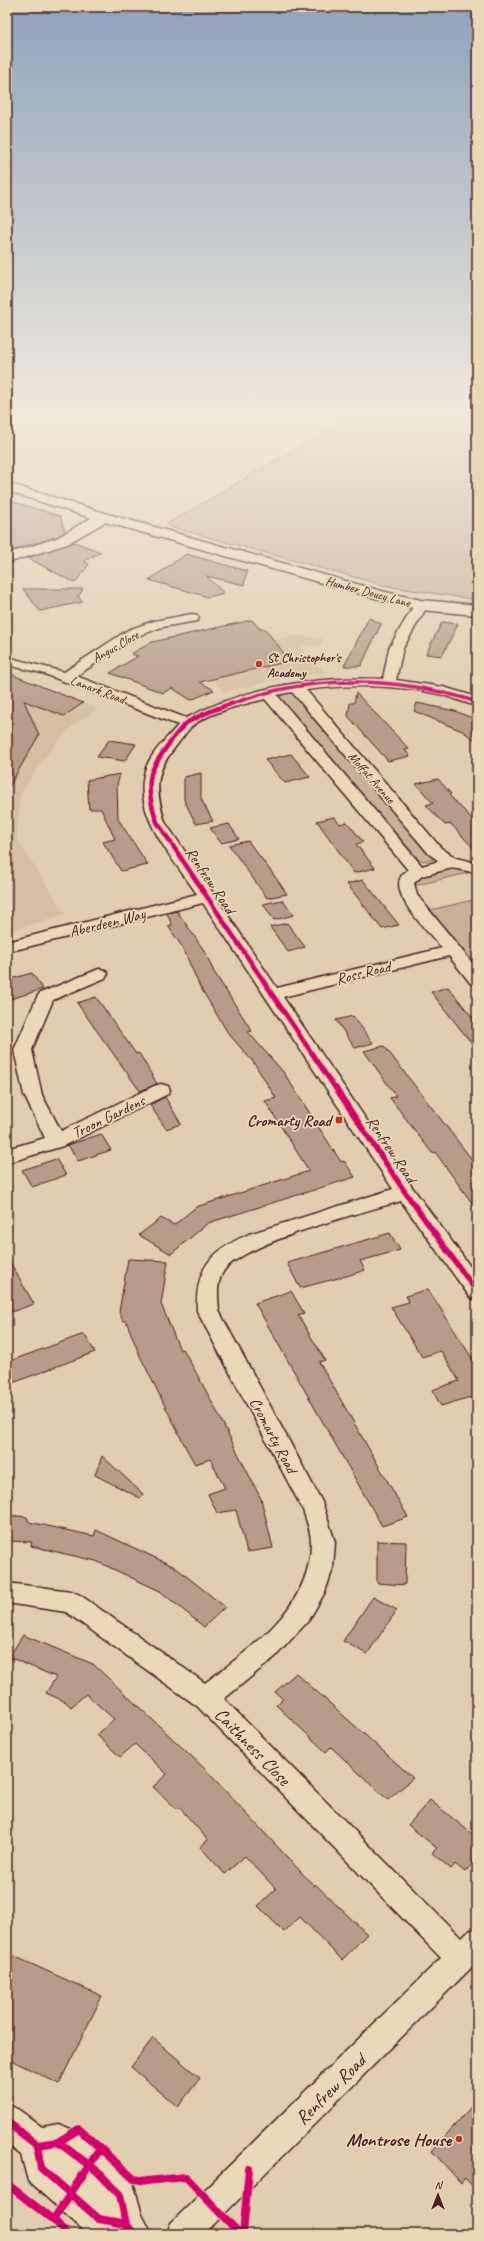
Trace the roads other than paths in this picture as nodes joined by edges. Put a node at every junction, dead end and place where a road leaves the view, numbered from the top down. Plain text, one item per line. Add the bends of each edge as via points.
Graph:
1 (95, 515) edge
2 (103, 517) junction
3 (7, 558) edge
4 (422, 605) junction
5 (477, 610) edge
6 (192, 618) dead end
7 (7, 662) edge
8 (65, 677) junction
9 (389, 682) junction
10 (296, 687) junction
11 (267, 692) junction
12 (477, 702) edge
13 (187, 723) junction
14 (452, 863) junction
15 (477, 868) edge
16 (418, 871) junction
17 (206, 898) junction
18 (7, 947) edge
19 (453, 950) junction
20 (99, 974) dead end
21 (477, 980) edge
22 (273, 994) junction
23 (161, 1090) dead end
24 (56, 1141) junction
25 (7, 1156) edge
26 (406, 1192) junction
27 (477, 1292) edge
28 (7, 1593) edge
29 (206, 1698) junction
30 (469, 1950) edge
31 (17, 2135) edge
32 (130, 2229) edge
33 (182, 2234) edge

1 - 2 street, Humber Doucy Lane
2 - 3 street via 62,541
2 - 4 street, Humber Doucy Lane
4 - 5 street, Humber Doucy Lane
4 - 9 street via 396,648
6 - 8 street, Angus Close via 159,624 133,633
7 - 8 street, Lanark Road via 46,670
8 - 13 street, Lanark Road
9 - 10 street, Renfrew Road via 332,682
9 - 12 street, Renfrew Road via 443,691
10 - 11 street, Renfrew Road
10 - 14 street, Moffat Avenue via 436,850
11 - 13 street, Renfrew Road via 215,709
11 - 16 street, Moffat Avenue
13 - 17 street, Renfrew Road via 157,760 151,774 151,802 157,822
14 - 15 street, Moffat Avenue
14 - 16 street, Moffat Avenue
16 - 19 street via 407,879 405,888
17 - 18 street, Aberdeen Way
17 - 22 street, Renfrew Road
19 - 21 street
19 - 22 street, Ross Road
20 - 24 street, Troon Gardens via 46,997 23,1050 33,1095
22 - 26 street, Renfrew Road
23 - 24 street, Troon Gardens
24 - 25 street, Troon Gardens
26 - 27 street, Renfrew Road
26 - 29 street, Cromarty Road via 256,1239 220,1259 210,1275 206,1293 208,1311 314,1509 323,1540 321,1572 309,1602 290,1628
28 - 29 street, Caithness Close via 71,1602
29 - 30 street, Caithness Close
30 - 33 street, Renfrew Road
31 - 32 street via 42,2168 99,2219

